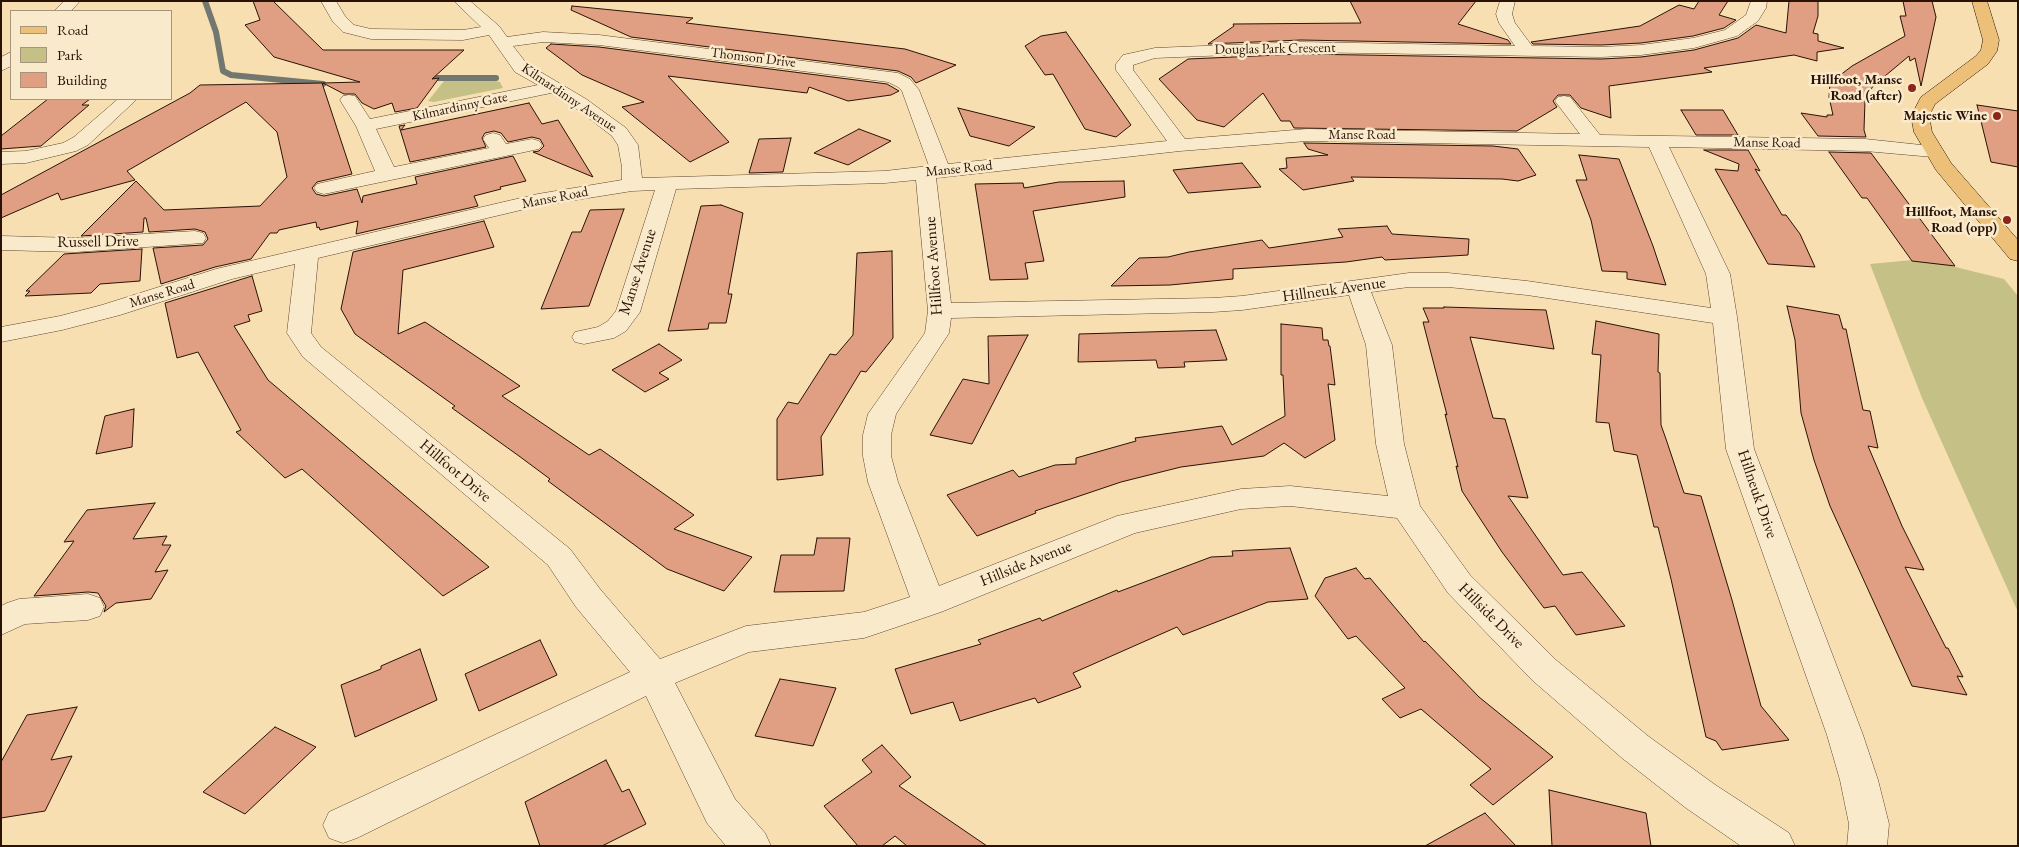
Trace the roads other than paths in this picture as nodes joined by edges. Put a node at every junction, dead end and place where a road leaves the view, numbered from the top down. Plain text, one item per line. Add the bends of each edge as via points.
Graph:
1 (73, 1) edge
2 (328, 1) edge
3 (461, 1) edge
4 (1508, 1) edge
5 (1759, 1) edge
6 (1979, 1) edge
7 (63, 10) edge
8 (498, 36) junction
9 (1527, 51) junction
10 (555, 87) junction
11 (127, 100) edge
12 (349, 100) dead end
13 (1564, 101) dead end
14 (365, 126) junction
15 (1594, 139) junction
16 (1656, 141) junction
17 (532, 144) dead end
18 (1180, 144) junction
19 (1933, 152) junction
20 (1, 158) edge
21 (933, 172) junction
22 (387, 174) junction
23 (667, 182) junction
24 (632, 185) junction
25 (324, 188) dead end
26 (196, 238) dead end
27 (1, 243) edge
28 (307, 254) junction
29 (2018, 254) edge
30 (1357, 286) junction
31 (940, 311) junction
32 (1725, 317) junction
33 (1, 335) edge
34 (584, 337) dead end
35 (1406, 508) junction
36 (929, 603) junction
37 (88, 606) dead end
38 (1, 622) edge
39 (654, 676) junction
40 (343, 825) dead end
41 (750, 846) edge
42 (1775, 846) edge
43 (1867, 846) edge

1 - 7 street
2 - 8 street, Thomson Drive via 349,29 371,34
3 - 8 street, Kilmardinny Avenue
4 - 9 street via 1504,14 1507,24
5 - 9 street, Douglas Park Crescent via 1752,18 1743,26 1731,33 1694,43 1634,51
6 - 19 main road via 1991,40 1989,51 1982,60 1927,101 1920,116 1922,132
8 - 10 street, Kilmardinny Avenue via 521,68
8 - 21 street, Thomson Drive via 598,40 892,77 910,90
9 - 18 street, Douglas Park Crescent via 1282,47 1154,53 1128,59 1124,64 1125,70
10 - 14 street, Kilmardinny Gate
10 - 24 street, Kilmardinny Avenue via 619,132 628,145
11 - 20 street via 81,141 69,147 26,157
12 - 14 street
13 - 15 street
14 - 22 street
15 - 16 street, Manse Road
15 - 18 street, Manse Road via 1324,134
16 - 19 street, Manse Road via 1872,146
16 - 32 street, Hillneuk Drive via 1718,274
17 - 22 street via 497,145
18 - 21 street, Manse Road
19 - 29 main road
21 - 23 street, Manse Road via 844,179
21 - 31 street, Hillfoot Avenue
22 - 25 street
23 - 24 street, Manse Road
23 - 34 street, Manse Avenue via 628,312 617,326
24 - 28 street, Manse Road via 538,200
26 - 27 street, Russell Drive via 76,245
28 - 33 street, Manse Road via 224,274 62,323
28 - 39 street, Hillfoot Drive via 299,332 312,352 559,557 588,598
30 - 31 street, Hillneuk Avenue via 1213,305
30 - 32 street, Hillneuk Avenue via 1409,280 1480,282
30 - 35 street, Hillside Drive via 1379,345 1390,444
31 - 36 street, Hillfoot Avenue via 937,333 882,414 877,434 877,456 883,482
32 - 43 street, Hillneuk Drive via 1740,449 1860,780 1869,824
35 - 36 street, Hillside Avenue via 1290,496 1241,499 1128,524
35 - 42 street, Hillside Drive via 1458,584 1544,670 1635,747
36 - 39 street, Hillside Avenue via 864,625 746,638
37 - 38 street via 19,612
39 - 40 street
39 - 41 street, Hillfoot Drive via 721,810

